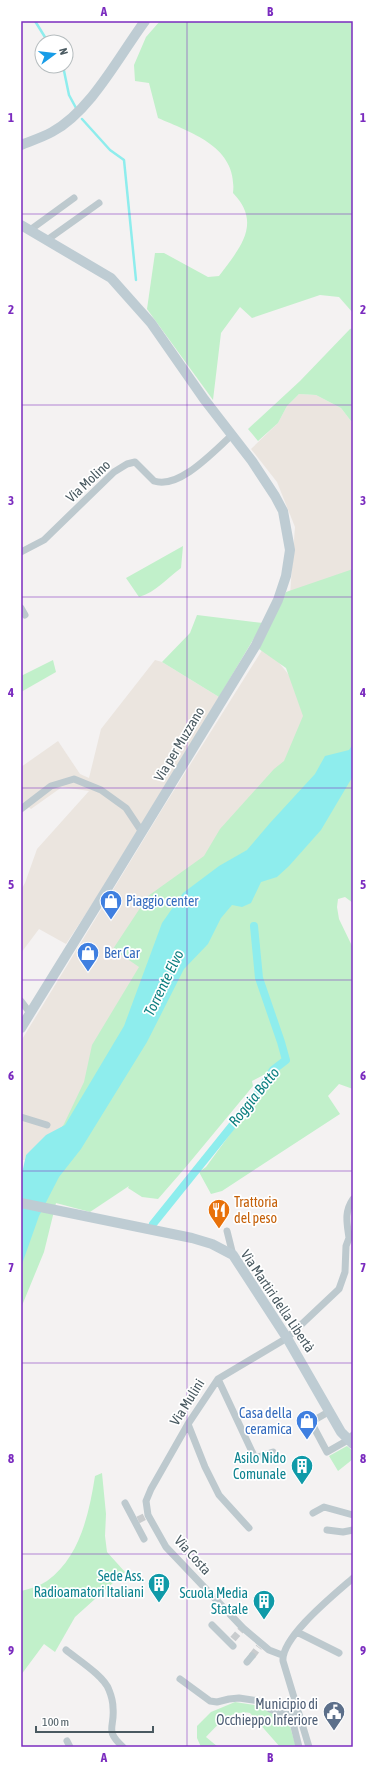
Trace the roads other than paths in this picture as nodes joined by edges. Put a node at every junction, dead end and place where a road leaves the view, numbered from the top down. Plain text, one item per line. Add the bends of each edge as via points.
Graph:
1 (145, 21) edge
2 (21, 145) edge
3 (74, 198) dead end
4 (99, 203) dead end
5 (21, 225) edge
6 (30, 230) junction
7 (47, 240) junction
8 (232, 435) junction
9 (21, 552) edge
10 (21, 809) edge
11 (142, 832) junction
12 (21, 1001) edge
13 (30, 1013) junction
14 (21, 1028) edge
15 (21, 1117) edge
16 (47, 1125) dead end
17 (353, 1198) edge
18 (21, 1203) edge
19 (227, 1231) dead end
20 (351, 1236) edge
21 (232, 1255) junction
22 (288, 1338) junction
23 (218, 1379) junction
24 (330, 1411) junction
25 (188, 1424) junction
26 (351, 1440) edge
27 (273, 1452) dead end
28 (150, 1489) joint
29 (125, 1503) dead end
30 (313, 1514) dead end
31 (353, 1515) edge
32 (249, 1528) dead end
33 (327, 1530) dead end
34 (353, 1530) edge
35 (144, 1539) dead end
36 (353, 1578) edge
37 (212, 1625) dead end
38 (297, 1632) junction
39 (232, 1643) dead end
40 (66, 1650) dead end
41 (339, 1653) dead end
42 (282, 1654) junction
43 (180, 1679) dead end
44 (298, 1710) junction
45 (292, 1715) junction
46 (123, 1747) edge
47 (299, 1747) edge
48 (309, 1747) edge

1 - 2 street via 83,108 53,132
3 - 6 street
4 - 7 street
5 - 6 street, Via per Muzzano
6 - 7 street, Via per Muzzano
7 - 8 street, Via per Muzzano via 111,278 151,324
8 - 9 street, Via Molino via 195,468 164,482 154,481 135,462 127,464 114,472 44,540
8 - 11 street, Via per Muzzano via 252,461 283,511 290,550 286,576 278,600 256,645
10 - 11 street via 51,786 74,779 101,790 126,808
11 - 13 street, Via per Muzzano
12 - 13 street
13 - 14 street, Via per Muzzano
15 - 16 street
17 - 20 street, Via Mulini via 346,1216
18 - 21 street, Via Martiri della Libertà via 192,1238 212,1244
19 - 21 street
20 - 22 street, Via Mulini via 346,1246 344,1272 339,1290
21 - 22 street, Via Martiri della Libertà
22 - 23 street, Via Mulini
22 - 24 street, Via Martiri della Libertà
23 - 25 street, Via Mulini
23 - 27 street via 256,1458
24 - 26 street, Via Martiri della Libertà via 341,1432
24 - 26 street via 311,1422 327,1452
25 - 28 street, Via Mulini
25 - 32 street via 219,1495
28 - 42 street, Via Costa via 146,1501 147,1515 166,1547 260,1646
29 - 35 street
30 - 31 street via 324,1507
33 - 34 street
36 - 38 street
37 - 39 street
38 - 41 street
38 - 42 street
40 - 46 street via 100,1678 108,1689 113,1709 110,1730
42 - 44 street
43 - 45 street via 210,1701 239,1698 260,1701 270,1709
44 - 45 street
44 - 48 street
45 - 47 street

